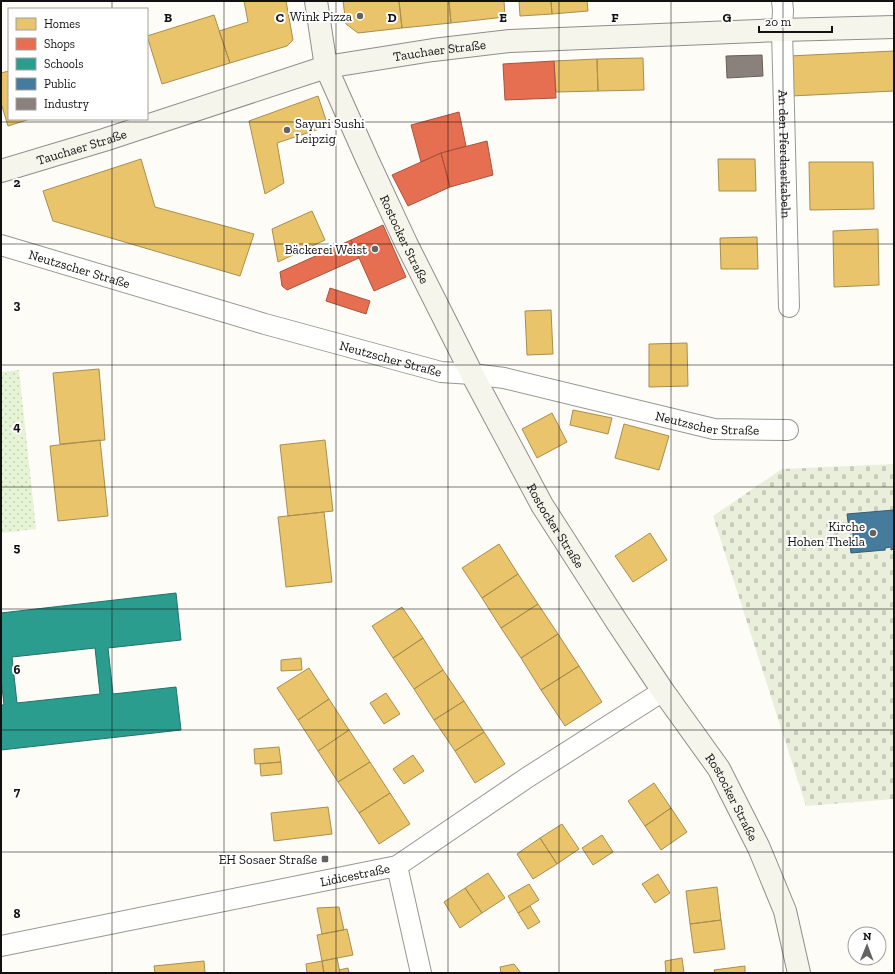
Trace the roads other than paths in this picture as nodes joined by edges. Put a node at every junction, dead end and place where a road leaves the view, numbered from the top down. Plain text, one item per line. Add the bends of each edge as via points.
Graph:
1 (316, 1) edge
2 (782, 1) edge
3 (894, 27) edge
4 (782, 30) junction
5 (326, 67) junction
6 (1, 171) edge
7 (1, 245) edge
8 (789, 307) dead end
9 (472, 374) junction
10 (788, 430) dead end
11 (663, 690) junction
12 (397, 866) junction
13 (1, 946) edge
14 (421, 973) edge
15 (799, 973) edge

1 - 5 main road, Rostocker Straße
2 - 4 street, An den Pferdnerkabeln
3 - 4 main road, Tauchaer Straße
4 - 5 main road, Tauchaer Straße via 510,41
4 - 8 street, An den Pferdnerkabeln
5 - 6 main road, Tauchaer Straße
5 - 9 main road, Rostocker Straße via 393,215
7 - 9 street, Neutzscher Straße via 264,324 441,372
9 - 10 street, Neutzscher Straße via 504,378 714,429
9 - 11 main road, Rostocker Straße via 542,505
11 - 12 street, Lidicestraße
11 - 15 main road, Rostocker Straße via 719,769 759,848 785,911
12 - 13 street, Lidicestraße
12 - 14 street

